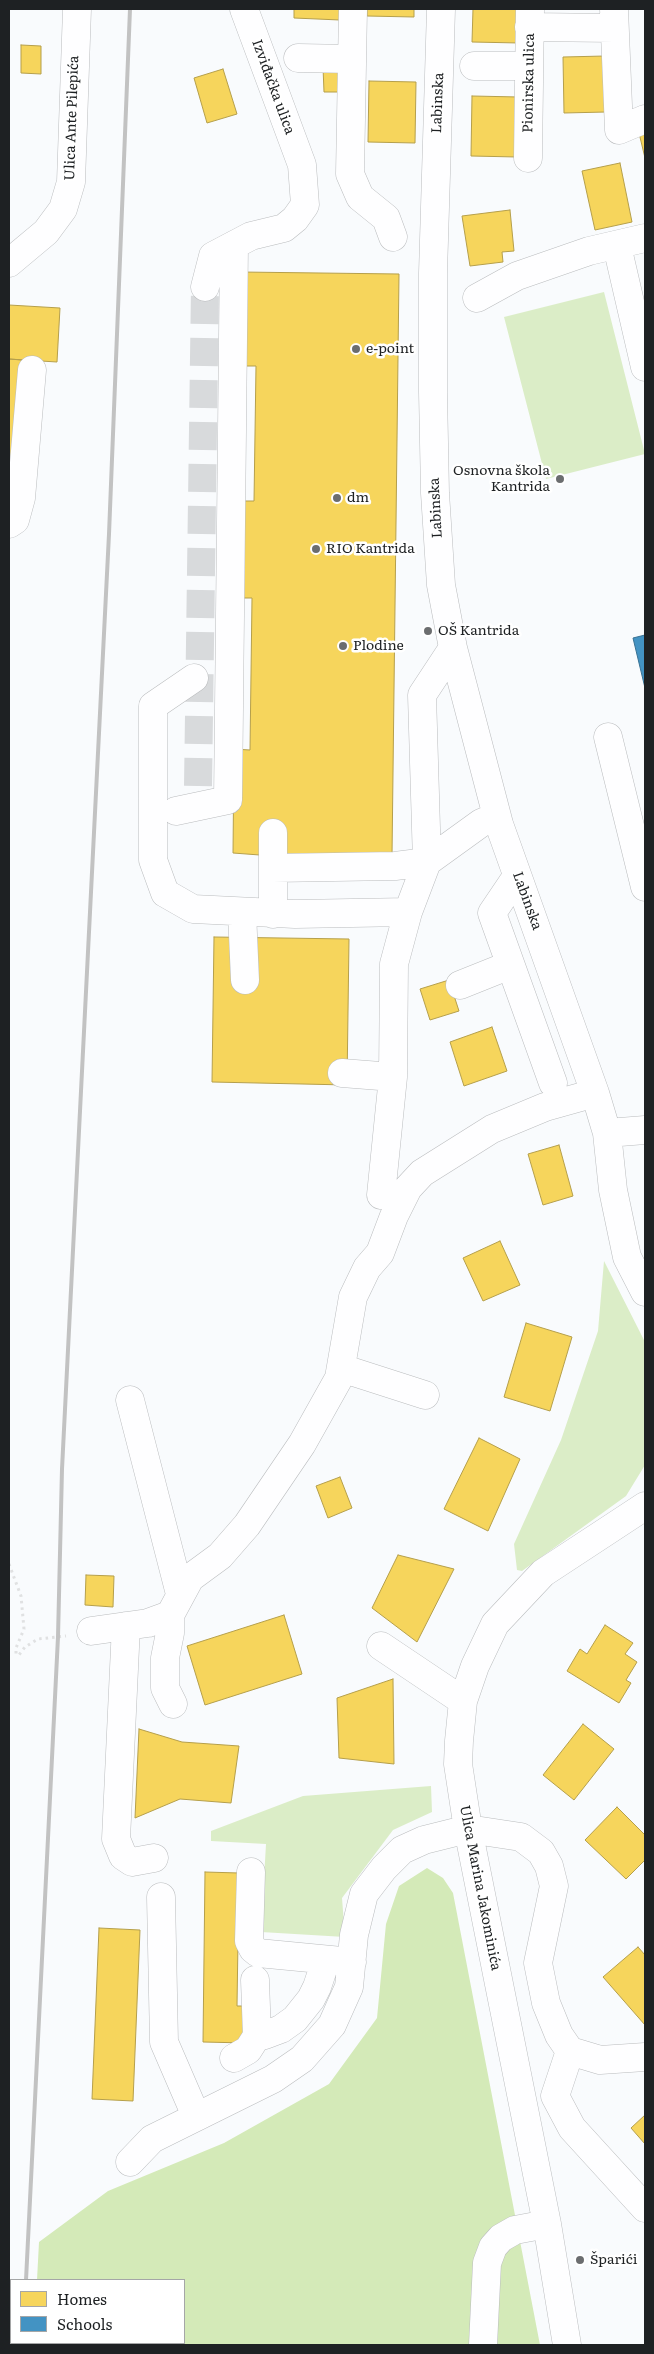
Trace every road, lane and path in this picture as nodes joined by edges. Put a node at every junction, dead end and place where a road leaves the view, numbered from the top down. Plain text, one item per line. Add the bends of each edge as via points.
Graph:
1 (77, 9) edge
2 (244, 9) edge
3 (353, 9) edge
4 (441, 9) edge
5 (530, 18) edge
6 (614, 18) edge
7 (298, 58) dead end
8 (352, 59) junction
9 (474, 66) dead end
10 (529, 66) junction
11 (645, 119) edge
12 (528, 158) dead end
13 (394, 237) dead end
14 (645, 238) edge
15 (234, 245) junction
16 (617, 246) junction
17 (9, 264) edge
18 (205, 287) tunnel mouth
19 (477, 298) dead end
20 (645, 367) edge
21 (32, 370) dead end
22 (9, 524) edge
23 (453, 648) junction
24 (194, 678) dead end
25 (608, 738) dead end
26 (198, 786) tunnel mouth
27 (176, 811) junction
28 (497, 816) junction
29 (273, 833) dead end
30 (153, 860) junction
31 (427, 862) junction
32 (273, 868) junction
33 (517, 876) junction
34 (645, 887) edge
35 (242, 912) junction
36 (408, 912) junction
37 (273, 914) junction
38 (510, 965) junction
39 (245, 980) dead end
40 (460, 984) dead end
41 (342, 1073) dead end
42 (393, 1077) junction
43 (553, 1083) dead end
44 (595, 1093) junction
45 (645, 1130) edge
46 (607, 1133) junction
47 (380, 1195) dead end
48 (645, 1292) edge
49 (341, 1368) junction
50 (425, 1394) dead end
51 (130, 1400) dead end
52 (645, 1506) edge
53 (9, 1564) edge
54 (175, 1604) junction
55 (126, 1626) junction
56 (91, 1631) joint
57 (381, 1646) dead end
58 (463, 1701) junction
59 (173, 1704) dead end
60 (468, 1829) junction
61 (154, 1858) dead end
62 (251, 1872) dead end
63 (161, 1897) dead end
64 (339, 1961) junction
65 (255, 1980) dead end
66 (257, 2036) junction
67 (570, 2051) junction
68 (645, 2057) edge
69 (234, 2058) dead end
70 (196, 2116) junction
71 (130, 2162) dead end
72 (645, 2208) edge
73 (547, 2224) junction
74 (483, 2345) edge
75 (567, 2345) edge

1 - 17 street, Ulica Ante Pilepića via 71,182 63,209 46,232
2 - 15 street, Izviđačka ulica via 302,165 305,205 284,228 251,236
3 - 8 street
4 - 23 street, Labinska via 433,272 435,493 442,585
5 - 6 street
5 - 10 street, Pionirska ulica
6 - 11 street via 619,130
7 - 8 street
8 - 13 street via 350,174 360,197 386,218
9 - 10 street
10 - 12 street, Pionirska ulica
14 - 16 street
15 - 18 street, Izviđačka ulica via 213,256
15 - 27 street via 228,800
16 - 19 street via 589,251 517,276
16 - 20 street
21 - 22 street via 21,498 15,520
23 - 28 street, Labinska
23 - 31 street via 422,695
24 - 30 street via 153,706
25 - 34 street
26 - 27 street
27 - 30 street via 159,839
28 - 31 street via 481,823
28 - 33 street, Labinska
29 - 32 street
30 - 35 street via 165,893 193,909
31 - 32 street via 395,866
31 - 36 street
32 - 37 street
33 - 38 street via 492,913
33 - 44 street, Labinska
35 - 37 street
35 - 39 street
36 - 37 street
36 - 42 street via 394,964
38 - 40 street
38 - 43 street
41 - 42 street
42 - 47 street
44 - 46 street
44 - 49 street via 545,1107 492,1129 422,1173 408,1188 380,1252 367,1268 353,1297
45 - 46 street
46 - 48 street via 613,1190 627,1257
49 - 50 street
49 - 54 street via 339,1378 302,1444 247,1525 220,1556 190,1578
51 - 54 street
52 - 58 street, Ulica Marina Jakominića via 543,1573 502,1616 475,1666
53 - 56 path via 21,1596 24,1629 16,1654 19,1655 38,1639
54 - 55 street via 148,1623
54 - 59 street via 165,1658 165,1688
55 - 56 street
55 - 61 street via 116,1839 123,1856 132,1862
57 - 58 street
58 - 60 street, Ulica Marina Jakominića via 458,1764
60 - 64 street via 424,1840 402,1850 384,1868 364,1894 354,1936
60 - 67 street via 521,1837 541,1852 549,1866 554,1886 538,1963 546,2003 559,2035
60 - 73 street, Ulica Marina Jakominića
62 - 64 street via 249,1941 253,1949 258,1953
63 - 70 street via 164,2042
64 - 66 street via 294,2019 281,2029
64 - 70 street via 349,1987 332,2025 302,2059 273,2079
65 - 66 street
66 - 69 street via 248,2050
67 - 68 street via 600,2060
67 - 72 street via 555,2096 572,2128
70 - 71 street via 152,2139
73 - 74 street via 515,2230 493,2247 488,2263
73 - 75 street, Ulica Marina Jakominića

